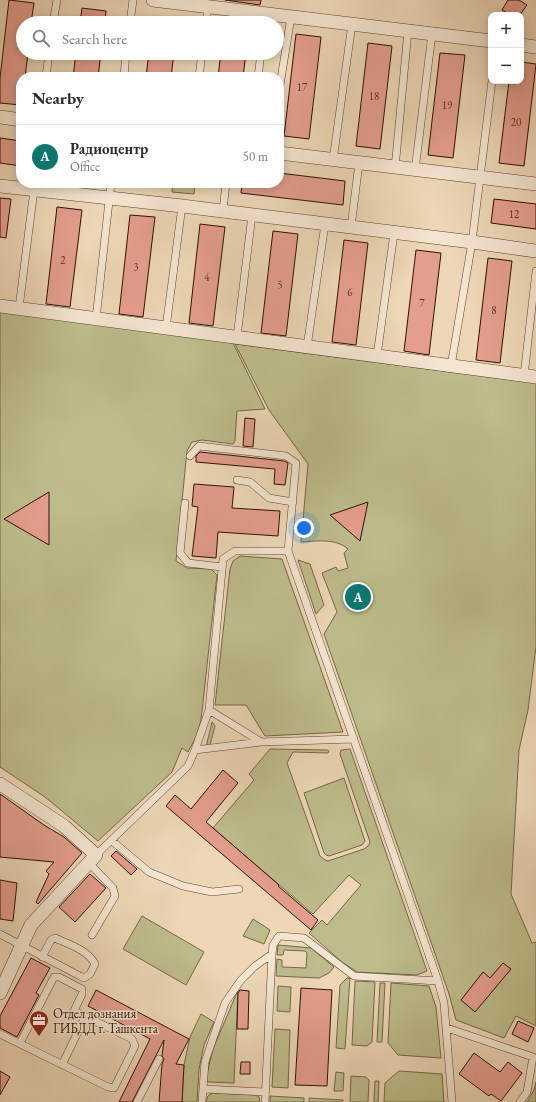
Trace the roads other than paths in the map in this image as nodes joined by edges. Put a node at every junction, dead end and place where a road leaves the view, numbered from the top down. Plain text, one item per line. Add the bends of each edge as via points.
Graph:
1 (57, 0) edge
2 (133, 0) edge
3 (153, 0) edge
4 (208, 7) junction
5 (54, 16) edge
6 (131, 16) edge
7 (207, 16) edge
8 (255, 16) edge
9 (284, 17) edge
10 (291, 17) junction
11 (352, 24) junction
12 (408, 31) junction
13 (432, 34) junction
14 (488, 41) edge
15 (524, 45) edge
16 (536, 47) edge
17 (48, 60) edge
18 (125, 60) edge
19 (201, 60) edge
20 (260, 60) edge
21 (47, 72) edge
22 (124, 72) edge
23 (200, 72) edge
24 (259, 72) edge
25 (282, 72) edge
26 (492, 84) edge
27 (0, 117) edge
28 (16, 119) edge
29 (284, 154) edge
30 (333, 160) junction
31 (359, 163) junction
32 (395, 168) junction
33 (414, 170) junction
34 (480, 177) junction
35 (536, 184) edge
36 (0, 186) edge
37 (16, 188) edge
38 (17, 188) edge
39 (111, 188) edge
40 (225, 188) edge
41 (34, 190) junction
42 (110, 198) junction
43 (182, 206) junction
44 (223, 211) junction
45 (252, 215) junction
46 (325, 224) junction
47 (351, 227) junction
48 (394, 233) junction
49 (472, 242) junction
50 (536, 251) edge
51 (536, 271) edge
52 (0, 306) edge
53 (19, 308) junction
54 (96, 319) junction
55 (166, 328) junction
56 (237, 337) junction
57 (307, 347) junction
58 (377, 356) junction
59 (451, 366) junction
60 (530, 376) edge
61 (190, 456) dead end
62 (237, 480) dead end
63 (293, 502) junction
64 (185, 503) dead end
65 (288, 551) junction
66 (222, 567) junction
67 (209, 710) junction
68 (354, 739) junction
69 (261, 742) junction
70 (196, 750) junction
71 (0, 784) edge
72 (111, 840) junction
73 (92, 859) junction
74 (238, 889) dead end
75 (0, 934) edge
76 (92, 936) dead end
77 (21, 946) junction
78 (272, 954) junction
79 (42, 957) junction
80 (438, 981) junction
81 (0, 993) edge
82 (85, 1017) junction
83 (447, 1028) junction
84 (0, 1034) edge
85 (20, 1043) junction
86 (159, 1059) dead end
87 (62, 1064) junction
88 (203, 1089) junction
89 (265, 1092) junction
90 (137, 1102) edge
91 (202, 1102) edge
92 (265, 1102) edge
93 (452, 1102) edge
94 (520, 1102) edge

1 - 5 lane
2 - 6 lane
3 - 4 street
4 - 7 lane
4 - 8 street
9 - 10 street
10 - 11 street
10 - 25 lane
11 - 12 street
11 - 30 lane
12 - 13 street
12 - 32 lane
13 - 14 street
13 - 33 lane
15 - 16 street
17 - 21 lane
18 - 22 lane
19 - 23 lane
20 - 24 lane
26 - 34 lane
27 - 28 street
29 - 30 street
30 - 31 street
31 - 32 street
31 - 47 lane
32 - 33 street
33 - 34 street
34 - 35 street
34 - 49 lane
36 - 37 street
38 - 41 street
39 - 42 lane
40 - 44 lane
41 - 42 street
41 - 53 lane
42 - 43 street
42 - 54 lane
43 - 44 street
43 - 55 lane
44 - 45 street
45 - 46 street
45 - 56 lane
46 - 47 street
46 - 57 lane
47 - 48 street
48 - 49 street
48 - 58 lane
49 - 50 street
49 - 59 lane
51 - 60 lane
52 - 53 street
53 - 54 street
54 - 55 street
55 - 56 street
56 - 57 street
57 - 58 street
58 - 59 street
59 - 60 street
61 - 63 lane via 200,446 286,456 296,463
62 - 63 lane via 250,482 269,498
63 - 65 lane
64 - 66 lane via 180,553 188,562
65 - 66 lane via 235,550 223,559
65 - 68 lane
66 - 67 lane
67 - 69 lane
67 - 70 lane
68 - 69 lane
68 - 80 lane
69 - 70 lane
70 - 72 lane via 188,766
71 - 73 street via 64,826
72 - 73 lane
72 - 74 lane via 148,872 183,886 212,892
73 - 76 lane via 113,888 115,896
73 - 77 street via 31,925
75 - 77 lane
77 - 79 lane
77 - 81 street
78 - 80 lane via 273,945 279,936 304,938 354,976
78 - 88 lane via 241,980 225,1003 205,1062
78 - 89 lane
79 - 79 lane via 84,978 90,974 95,964 92,958 82,951 55,938 51,940
80 - 83 lane
82 - 85 lane via 74,1011 82,989 54,977
82 - 87 lane
82 - 87 lane via 132,1039 136,1046 114,1088
83 - 93 lane
83 - 94 lane via 533,1057 527,1092
84 - 85 lane
85 - 87 lane
86 - 90 lane
88 - 89 lane
88 - 91 lane
89 - 92 lane

